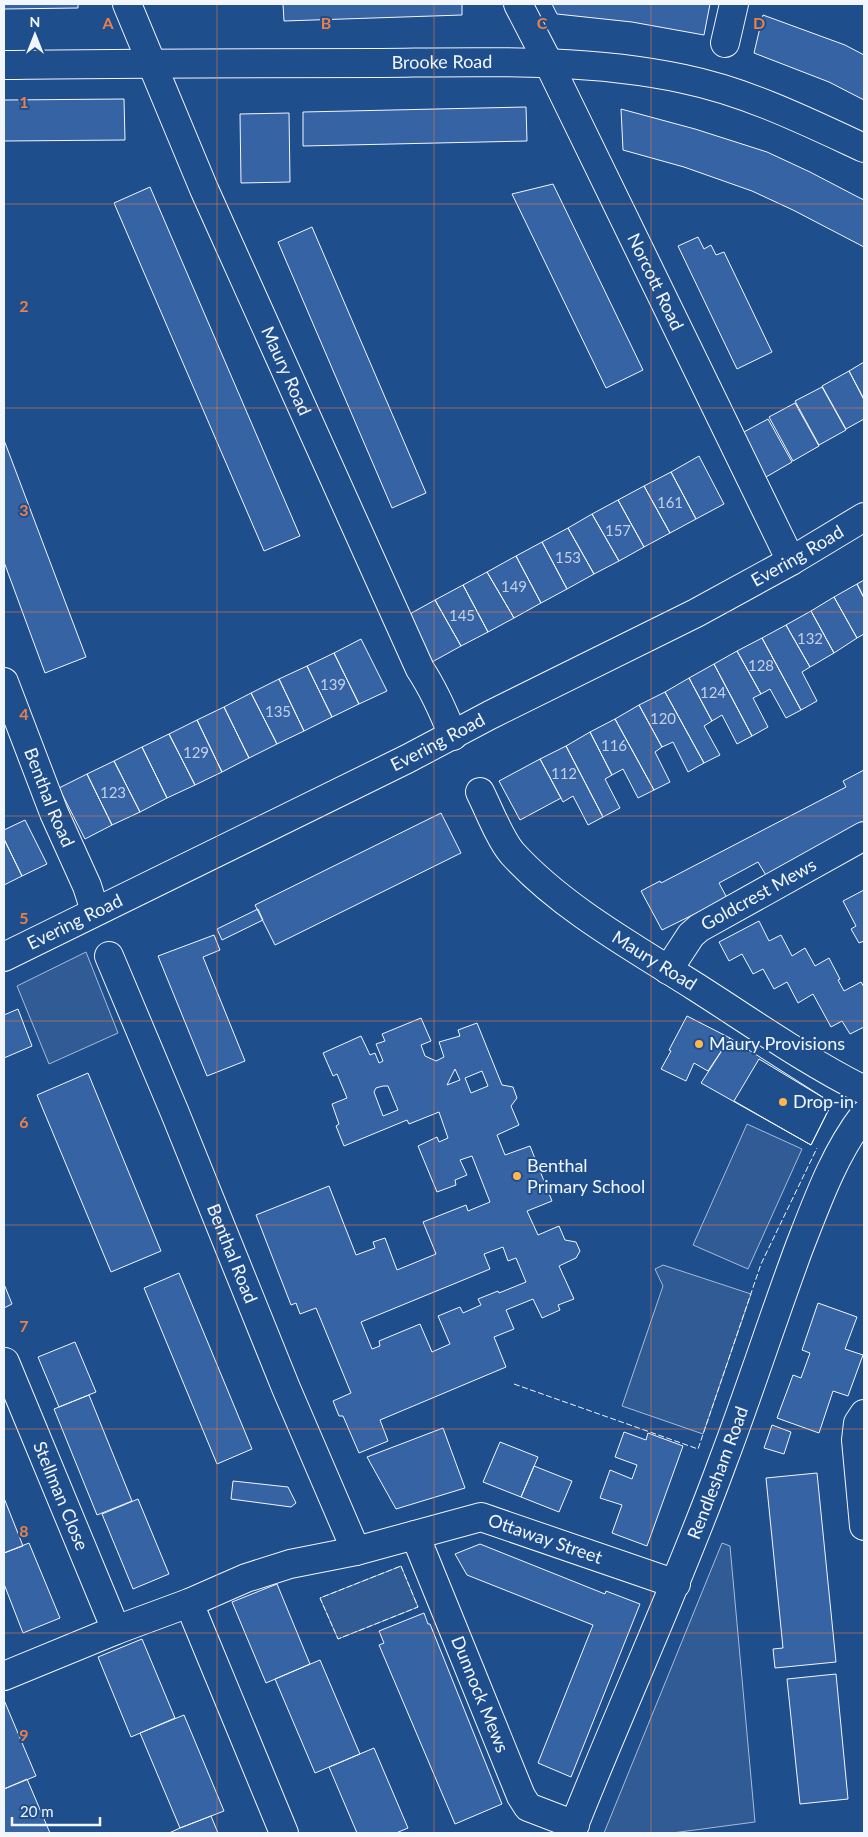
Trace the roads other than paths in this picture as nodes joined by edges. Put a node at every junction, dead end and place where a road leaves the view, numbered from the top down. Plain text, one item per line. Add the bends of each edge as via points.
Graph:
1 (127, 4) edge
2 (518, 4) edge
3 (734, 4) edge
4 (725, 43) dead end
5 (548, 62) junction
6 (152, 63) junction
7 (4, 65) edge
8 (864, 148) edge
9 (864, 517) edge
10 (791, 560) junction
11 (4, 682) edge
12 (453, 736) junction
13 (480, 792) dead end
14 (864, 836) edge
15 (95, 911) junction
16 (109, 956) dead end
17 (4, 957) edge
18 (668, 970) junction
19 (864, 1090) edge
20 (864, 1115) edge
21 (5, 1362) edge
22 (864, 1414) edge
23 (864, 1526) edge
24 (415, 1535) junction
25 (356, 1551) junction
26 (676, 1584) junction
27 (189, 1603) junction
28 (116, 1630) junction
29 (4, 1676) edge
30 (573, 1829) edge
31 (284, 1833) edge

1 - 6 street, Maury Road
2 - 5 street, Norcott Road
3 - 4 street
5 - 6 street, Brooke Road
5 - 8 street, Brooke Road via 632,69 713,86 795,116
5 - 10 street, Norcott Road
6 - 7 street, Brooke Road
6 - 12 street, Maury Road via 204,189 325,461
9 - 10 street, Evering Road
10 - 12 street, Evering Road via 696,613
11 - 15 street, Benthal Road
12 - 15 street, Evering Road
13 - 18 street, Maury Road via 511,852 587,918
14 - 18 street, Goldcrest Mews via 698,928
15 - 17 street, Evering Road
16 - 25 street, Benthal Road
18 - 19 street, Maury Road
20 - 26 street, Rendlesham Road via 835,1161 815,1207
21 - 28 street, Stellman Close
22 - 23 street via 858,1423 856,1440
24 - 25 street, Ottaway Street
24 - 26 street, Ottaway Street via 481,1517
24 - 30 street, Dunnock Mews via 521,1796 528,1807
25 - 27 street via 290,1564 246,1578
26 - 30 street, Rendlesham Road
27 - 28 street
27 - 31 street
28 - 29 street

